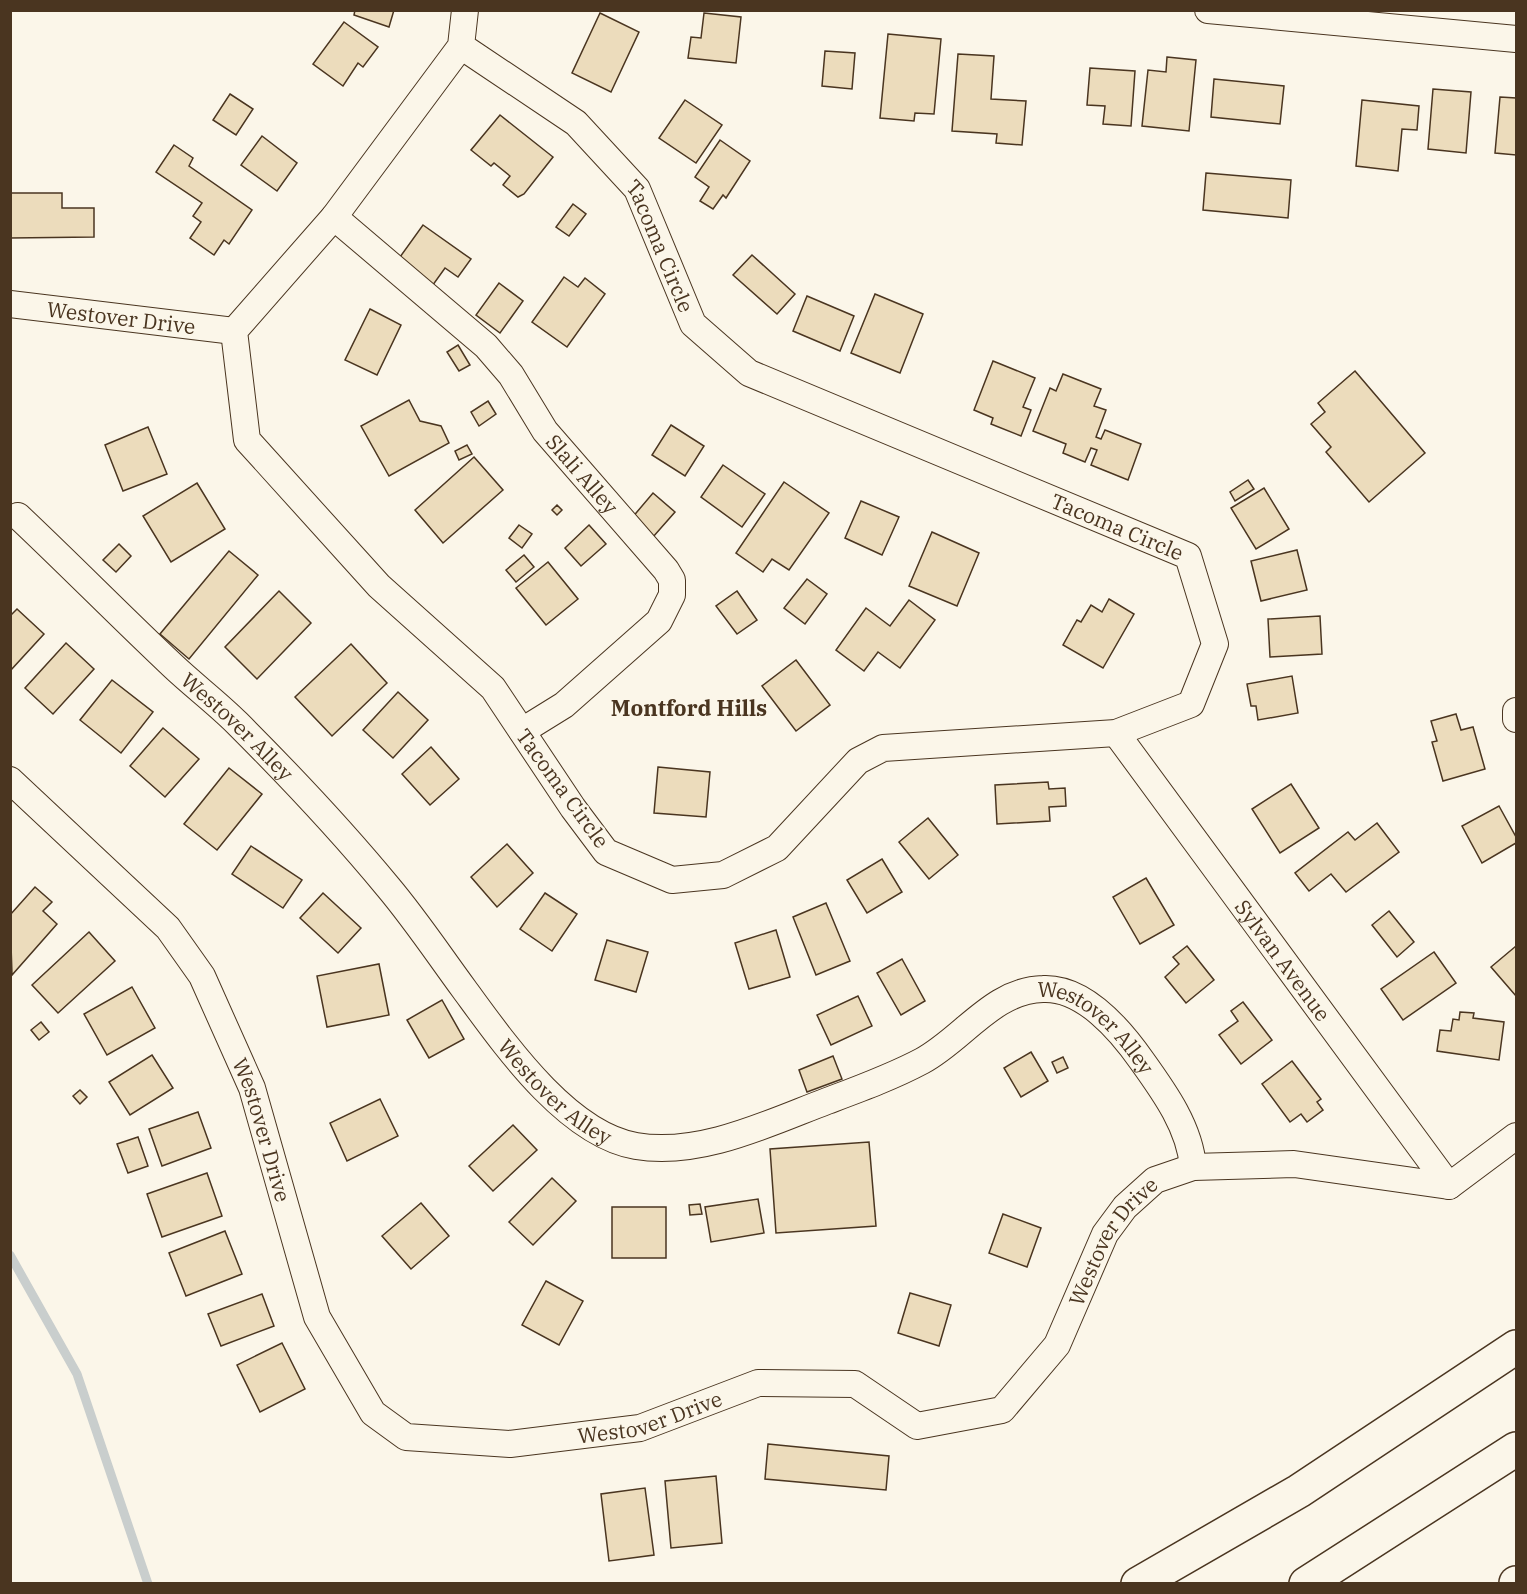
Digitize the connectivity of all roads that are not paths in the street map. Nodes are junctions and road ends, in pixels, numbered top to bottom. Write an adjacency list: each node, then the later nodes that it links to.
1 (465, 10): 4 (street)
2 (1208, 10): 3 (street)
3 (1516, 39)
4 (461, 46): 5 (street); 12 (street, Tacoma Circle)
5 (334, 217): 7 (street); 11 (street, Slali Alley)
6 (10, 304): 7 (street, Westover Drive)
7 (234, 331): 11 (street, Tacoma Circle)
8 (18, 516): 15 (street, Westover Alley)
9 (1516, 711): 10 (street)
10 (1516, 719)
11 (522, 731): 12 (street, Tacoma Circle)
12 (1116, 733): 16 (street, Sylvan Avenue)
13 (10, 780): 15 (street, Westover Drive)
14 (1516, 1136): 16 (street)
15 (1193, 1167): 16 (street, Westover Drive)
16 (1449, 1186)
17 (1516, 1347): 19 (highway)
18 (1516, 1449): 20 (highway)
19 (1137, 1584)
20 (1306, 1584)

